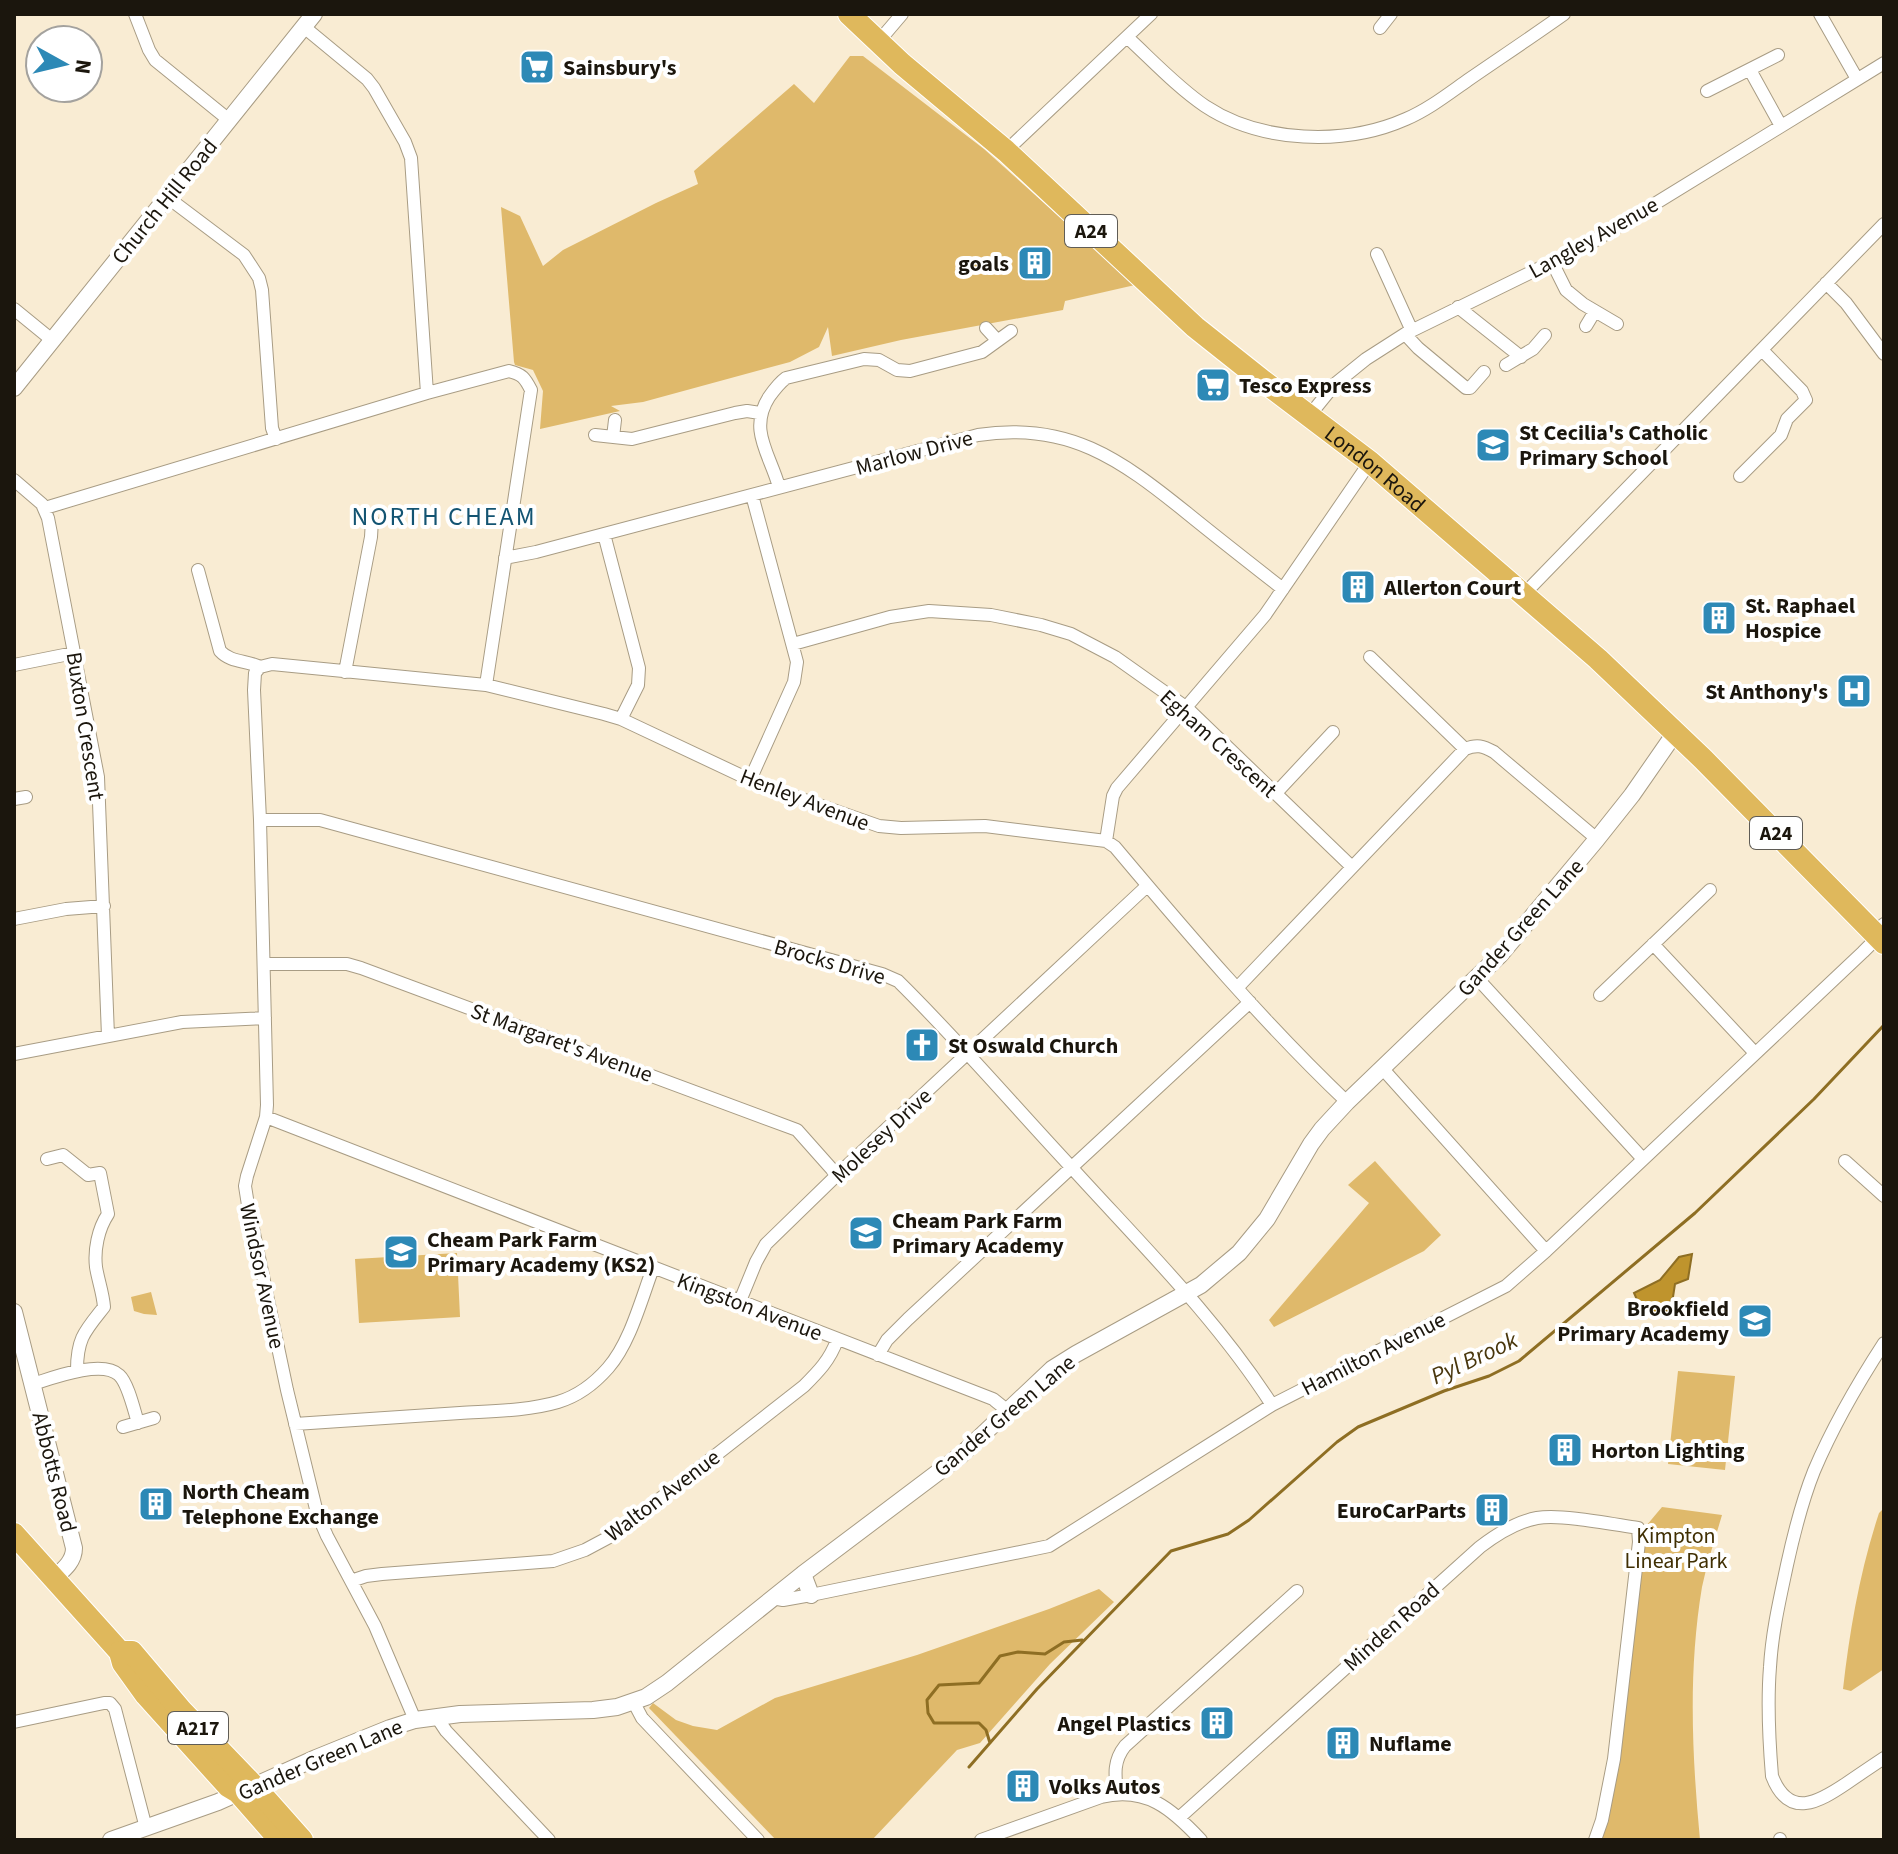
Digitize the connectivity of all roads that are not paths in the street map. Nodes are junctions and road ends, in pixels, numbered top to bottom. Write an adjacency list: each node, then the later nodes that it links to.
1 (135, 14): 17 (street)
2 (849, 14): 11 (highway, London Road / A24)
3 (902, 14): 11 (street)
4 (1151, 14): 10 (street)
5 (1391, 14): 9 (street)
6 (1564, 14): 10 (street)
7 (1820, 14): 15 (street)
8 (309, 21): 17 (street, Church Hill Road); 42 (street)
9 (1380, 28)
10 (1127, 37): 19 (street)
11 (879, 41): 19 (highway, London Road / A24)
12 (1778, 55): 14 (street)
13 (1884, 63): 15 (street, Langley Avenue)
14 (1750, 70): 16 (street); 18 (street)
15 (1857, 79): 18 (street, Langley Avenue)
16 (1707, 91)
17 (229, 120): 20 (street, Church Hill Road)
18 (1781, 126): 23 (street, Langley Avenue)
19 (1006, 151): 44 (highway, London Road / A24)
20 (167, 197): 34 (street, Church Hill Road); 48 (street)
21 (1884, 224): 24 (street)
22 (1377, 254): 32 (street)
23 (1552, 262): 25 (street, Langley Avenue); 27 (street)
24 (1826, 283): 36 (street); 37 (street)
25 (1458, 307): 32 (street, Langley Avenue); 38 (street)
26 (14, 309): 34 (street)
27 (1595, 311): 28 (street); 29 (street)
28 (1617, 324)
29 (1586, 326)
30 (986, 328): 35 (street)
31 (1011, 331): 35 (street)
32 (1408, 332): 40 (street); 44 (street, Langley Avenue)
33 (1545, 335): 38 (street)
34 (52, 340): 41 (street, Church Hill Road)
35 (997, 340): 43 (street)
36 (1762, 350): 50 (street); 60 (street)
37 (1884, 354)
38 (1521, 357): 39 (street)
39 (1506, 365)
40 (1484, 372)
41 (14, 388)
42 (427, 393): 48 (street); 57 (street)
43 (760, 413): 47 (street); 52 (street)
44 (1309, 416): 49 (highway, London Road / A24)
45 (615, 420): 47 (street)
46 (595, 435): 47 (street)
47 (613, 437)
48 (276, 439): 54 (street)
49 (1370, 462): 59 (street); 60 (highway, London Road / A24)
50 (1740, 476)
51 (14, 480): 54 (street)
52 (779, 487): 53 (street, Marlow Drive); 59 (street, Marlow Drive)
53 (752, 495): 56 (street, Marlow Drive); 61 (street)
54 (45, 508): 62 (street, Buxton Crescent)
55 (372, 520): 66 (street)
56 (604, 534): 57 (street, Marlow Drive); 69 (street)
57 (505, 558): 67 (street)
58 (198, 570): 65 (street, Henley Avenue)
59 (1283, 589): 68 (street)
60 (1524, 594): 71 (highway, London Road / A24)
61 (793, 644): 68 (street, Egham Crescent); 73 (street)
62 (74, 653): 64 (street); 81 (street, Buxton Crescent)
63 (1370, 657): 72 (street)
64 (14, 665)
65 (260, 667): 66 (street, Henley Avenue); 75 (street, Windsor Avenue)
66 (345, 672): 67 (street, Henley Avenue)
67 (486, 685): 69 (street, Henley Avenue)
68 (1187, 708): 74 (street, Egham Crescent); 77 (street)
69 (621, 719): 73 (street, Henley Avenue)
70 (1333, 732): 74 (street)
71 (1675, 733): 76 (street, Gander Green Lane); 83 (highway, London Road / A24)
72 (1465, 749): 76 (street); 78 (street)
73 (750, 780): 77 (street, Henley Avenue)
74 (1276, 793): 78 (street, Egham Crescent)
75 (260, 820): 85 (street, Windsor Avenue); 94 (street, Brocks Drive)
76 (1597, 839): 86 (street, Gander Green Lane)
77 (1106, 841): 79 (street)
78 (1352, 867): 87 (street)
79 (1147, 886): 87 (street); 94 (street, Molesey Drive)
80 (1710, 890): 84 (street)
81 (104, 906): 82 (street); 91 (street, Buxton Crescent)
82 (14, 919)
83 (1881, 934): 92 (street, Hamilton Avenue)
84 (1653, 944): 88 (street); 92 (street)
85 (264, 964): 90 (street, Windsor Avenue); 102 (street, St Margaret's Avenue)
86 (1477, 978): 95 (street, Gander Green Lane); 99 (street)
87 (1237, 988): 89 (street)
88 (1600, 995)
89 (1250, 1002): 96 (street); 101 (street)
90 (265, 1018): 91 (street); 97 (street, Windsor Avenue)
91 (108, 1036): 93 (street)
92 (1755, 1053): 99 (street, Hamilton Avenue)
93 (14, 1054)
94 (968, 1054): 101 (street, Brocks Drive); 102 (street, Molesey Drive)
95 (1382, 1068): 96 (street, Gander Green Lane); 104 (street)
96 (1347, 1102): 106 (street, Gander Green Lane)
97 (266, 1117): 105 (street, Kingston Avenue); 118 (street, Windsor Avenue)
98 (47, 1159): 112 (street)
99 (1643, 1159): 104 (street, Hamilton Avenue)
100 (1845, 1161): 103 (street)
101 (1071, 1168): 106 (street, Brocks Drive); 111 (street)
102 (837, 1175): 107 (street, Molesey Drive)
103 (1884, 1196)
104 (1546, 1251): 114 (street, Hamilton Avenue)
105 (653, 1268): 107 (street, Kingston Avenue); 118 (street)
106 (1186, 1293): 114 (street, Brocks Drive); 115 (street, Gander Green Lane)
107 (740, 1301): 109 (street, Kingston Avenue)
108 (14, 1312): 113 (street, Abbotts Road)
109 (837, 1340): 111 (street, Kingston Avenue); 123 (street, Walton Avenue)
110 (1884, 1343): 131 (street)
111 (878, 1355): 115 (street, Kingston Avenue)
112 (77, 1370): 113 (street); 117 (street)
113 (33, 1384): 122 (street, Abbotts Road)
114 (1272, 1405): 125 (street, Hamilton Avenue)
115 (1008, 1411): 121 (street, Gander Green Lane)
116 (154, 1418): 117 (street)
117 (138, 1423): 119 (street)
118 (295, 1424): 123 (street, Windsor Avenue)
119 (123, 1427)
120 (14, 1534): 122 (highway, A217)
121 (803, 1574): 125 (street); 126 (street, Gander Green Lane)
122 (53, 1579): 132 (highway, A217)
123 (351, 1581): 129 (street, Windsor Avenue)
124 (1297, 1591): 133 (street)
125 (811, 1595): 126 (street, Hamilton Avenue)
126 (772, 1598): 127 (street, Gander Green Lane)
127 (633, 1701): 128 (street, Gander Green Lane); 140 (street)
128 (439, 1716): 129 (street, Gander Green Lane); 139 (street)
129 (415, 1720): 132 (street, Gander Green Lane)
130 (14, 1722): 135 (street)
131 (1884, 1758)
132 (246, 1789): 135 (street, Gander Green Lane); 137 (highway, A217); 138 (highway, A217)
133 (1117, 1793): 134 (street); 141 (street)
134 (1180, 1817): 142 (street); 143 (street, Minden Road)
135 (146, 1828): 136 (street, Gander Green Lane)
136 (111, 1840)
137 (280, 1840)
138 (302, 1840)
139 (549, 1840)
140 (758, 1840)
141 (981, 1840)
142 (1201, 1840)
143 (1595, 1840)

